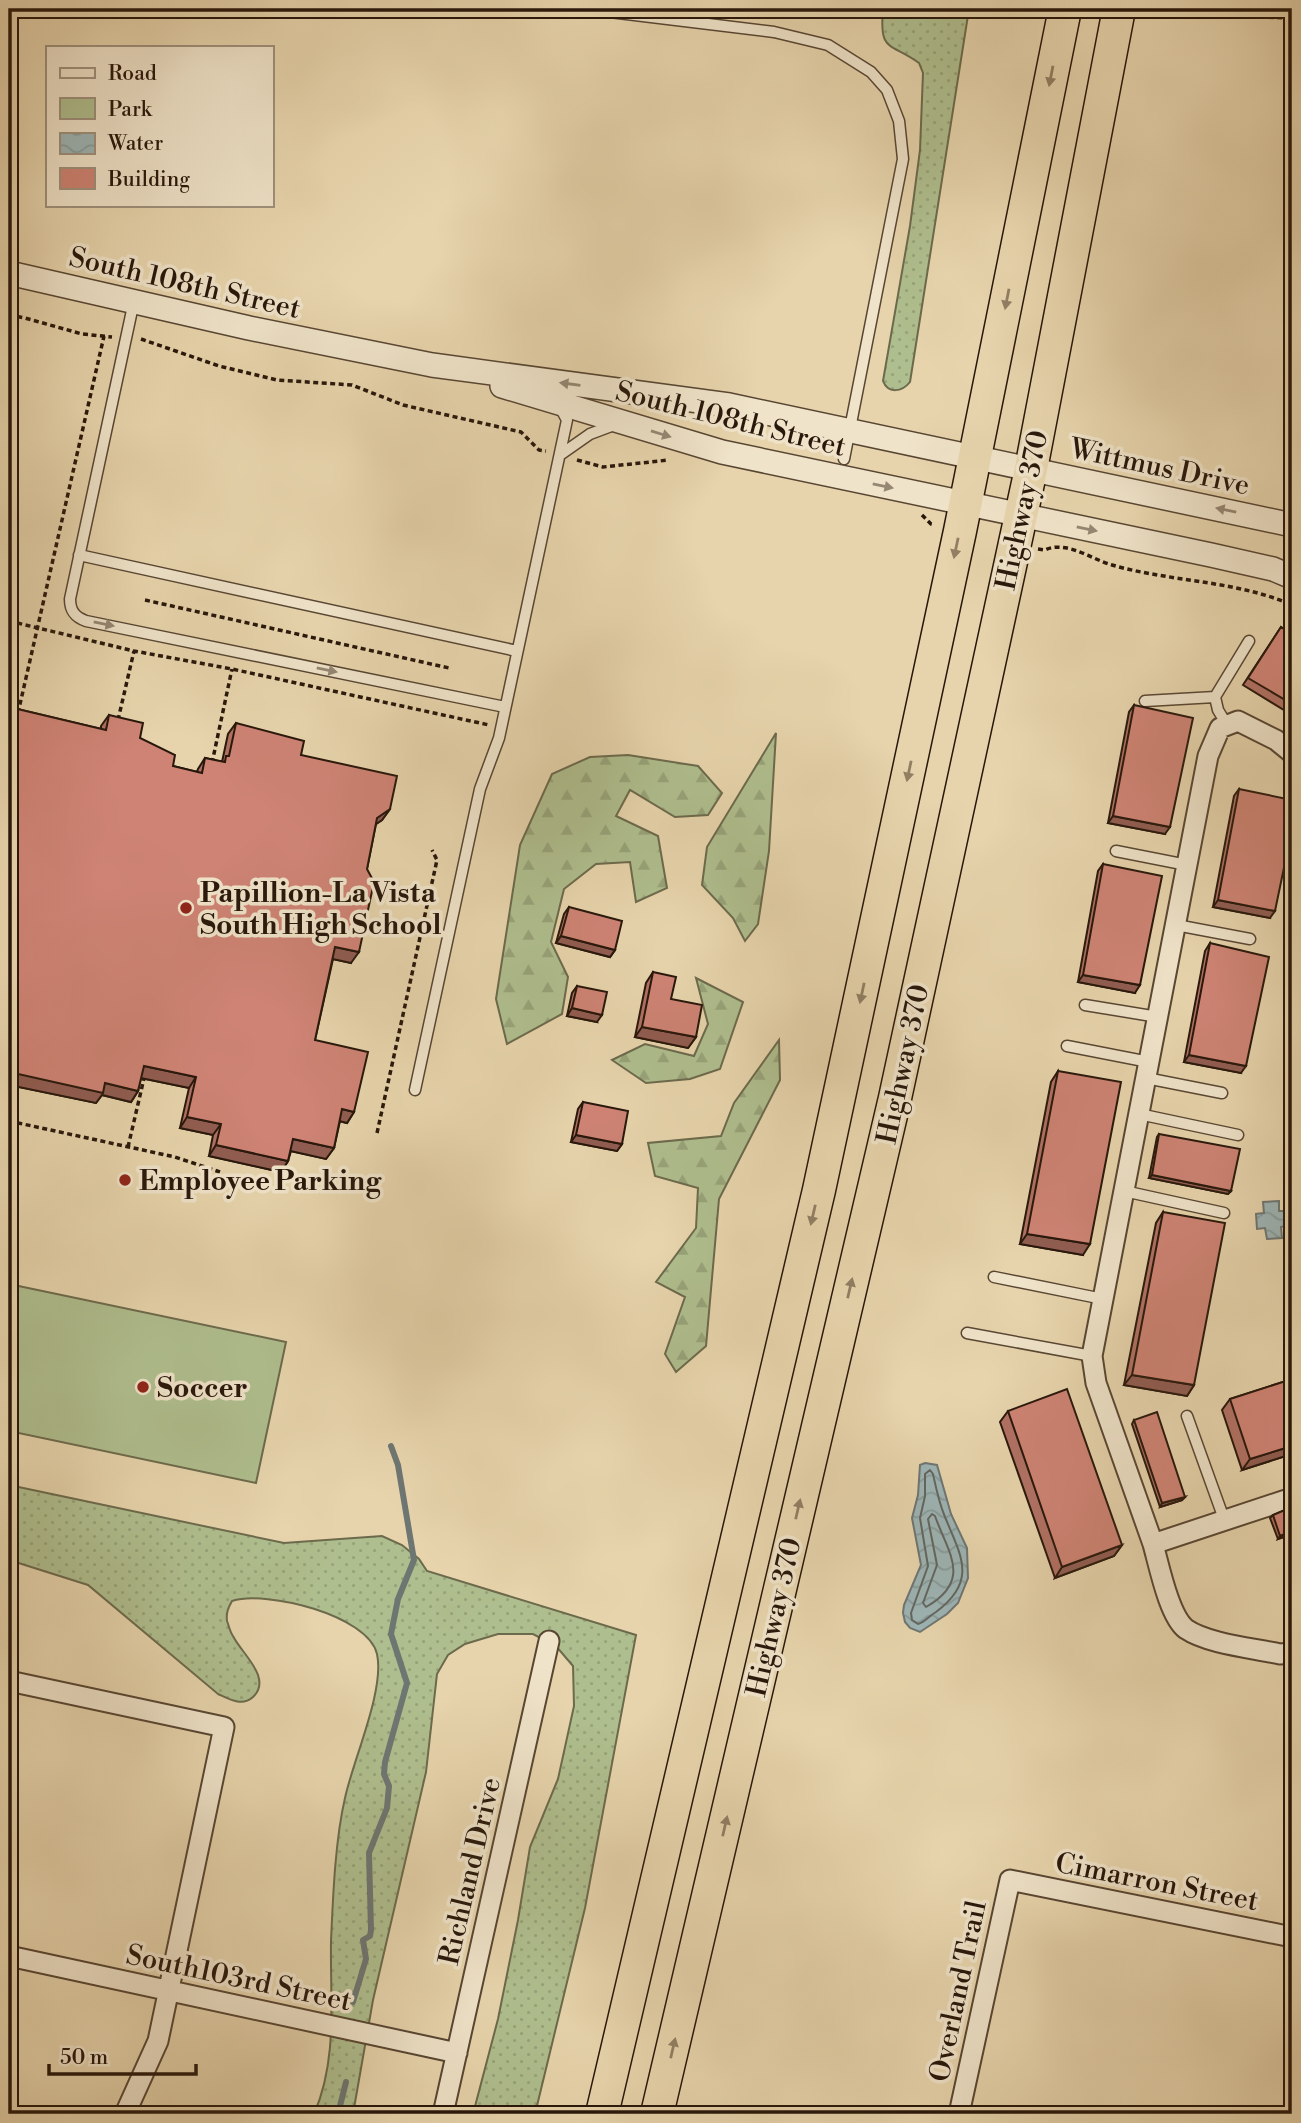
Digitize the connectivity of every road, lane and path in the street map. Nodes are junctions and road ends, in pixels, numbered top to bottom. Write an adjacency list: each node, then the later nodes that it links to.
1 (585, 9): 14 (lane)
2 (1065, 9): 16 (highway, Highway 370, one-way to 16)
3 (1119, 9): 19 (highway, Highway 370)
4 (1260, 17): 5 (path)
5 (1292, 18)
6 (9, 273): 7 (street, South 108th Street)
7 (134, 301): 10 (lane); 11 (street, South 108th Street)
8 (9, 315): 9 (path)
9 (104, 336): 10 (path); 29 (path)
10 (126, 338): 15 (path); 24 (lane)
11 (432, 365): 12 (street, South 108th Street); 14 (street, South 108th Street, one-way to 11)
12 (553, 401): 13 (street, South 108th Street); 15 (lane)
13 (624, 423): 15 (lane); 21 (street, South 108th Street, one-way to 21)
14 (850, 431): 16 (street, South 108th Street); 17 (lane)
15 (560, 455): 18 (path); 32 (lane)
16 (975, 457): 19 (street, Wittmus Drive); 21 (highway, Highway 370)
17 (844, 459)
18 (679, 462)
19 (1031, 469): 22 (street, Wittmus Drive, one-way to 19); 23 (highway, Highway 370)
20 (921, 514): 21 (path)
21 (963, 517): 23 (street, South 108th Street); 82 (highway, Highway 370, one-way to 82)
22 (1292, 525)
23 (1017, 529): 25 (street, one-way to 25); 27 (path); 83 (highway, Highway 370, one-way to 23)
24 (79, 555): 32 (lane); 37 (lane, one-way to 37)
25 (1292, 577)
26 (145, 600): 33 (path)
27 (1292, 605)
28 (9, 621): 29 (path)
29 (37, 627): 31 (path); 38 (path)
30 (1249, 641): 35 (lane)
31 (134, 651): 34 (path); 41 (path)
32 (517, 651): 37 (lane)
33 (449, 668)
34 (232, 669): 40 (path); 43 (path)
35 (1215, 697): 36 (lane); 39 (lane)
36 (1144, 701)
37 (505, 707): 40 (lane)
38 (16, 721)
39 (1227, 725): 42 (street); 46 (street)
40 (501, 728): 54 (lane)
41 (116, 729)
42 (1292, 753)
43 (210, 772)
44 (432, 850): 58 (path)
45 (1116, 851): 46 (lane)
46 (1187, 865): 47 (street)
47 (1176, 925): 48 (lane); 50 (street)
48 (1250, 939)
49 (1085, 1005): 50 (lane)
50 (1158, 1017): 53 (street)
51 (1067, 1046): 53 (lane)
52 (147, 1063): 60 (path)
53 (1147, 1070): 55 (lane); 56 (street)
54 (415, 1090)
55 (1222, 1093)
56 (1139, 1114): 59 (lane); 62 (street)
57 (9, 1121): 60 (path)
58 (377, 1133)
59 (1238, 1135)
60 (128, 1147): 61 (path)
61 (219, 1172)
62 (1124, 1191): 63 (lane); 65 (street)
63 (1224, 1213)
64 (994, 1277): 65 (lane)
65 (1103, 1299): 67 (street)
66 (967, 1334): 67 (lane)
67 (1091, 1356): 71 (street)
68 (1187, 1416): 70 (lane)
69 (1292, 1498): 70 (street)
70 (1224, 1519): 71 (street)
71 (1153, 1544): 73 (street)
72 (549, 1641): 79 (street, Richland Drive)
73 (1292, 1653)
74 (9, 1681): 78 (street)
75 (1010, 1880): 76 (street, Cimarron Street); 84 (street, Overland Trail)
76 (1292, 1937)
77 (9, 1956): 78 (street, South103rd Street)
78 (168, 1991): 79 (street, South103rd Street); 80 (street)
79 (457, 2053): 81 (street, Richland Drive)
80 (125, 2114)
81 (443, 2114)
82 (602, 2114)
83 (657, 2114)
84 (959, 2114)

